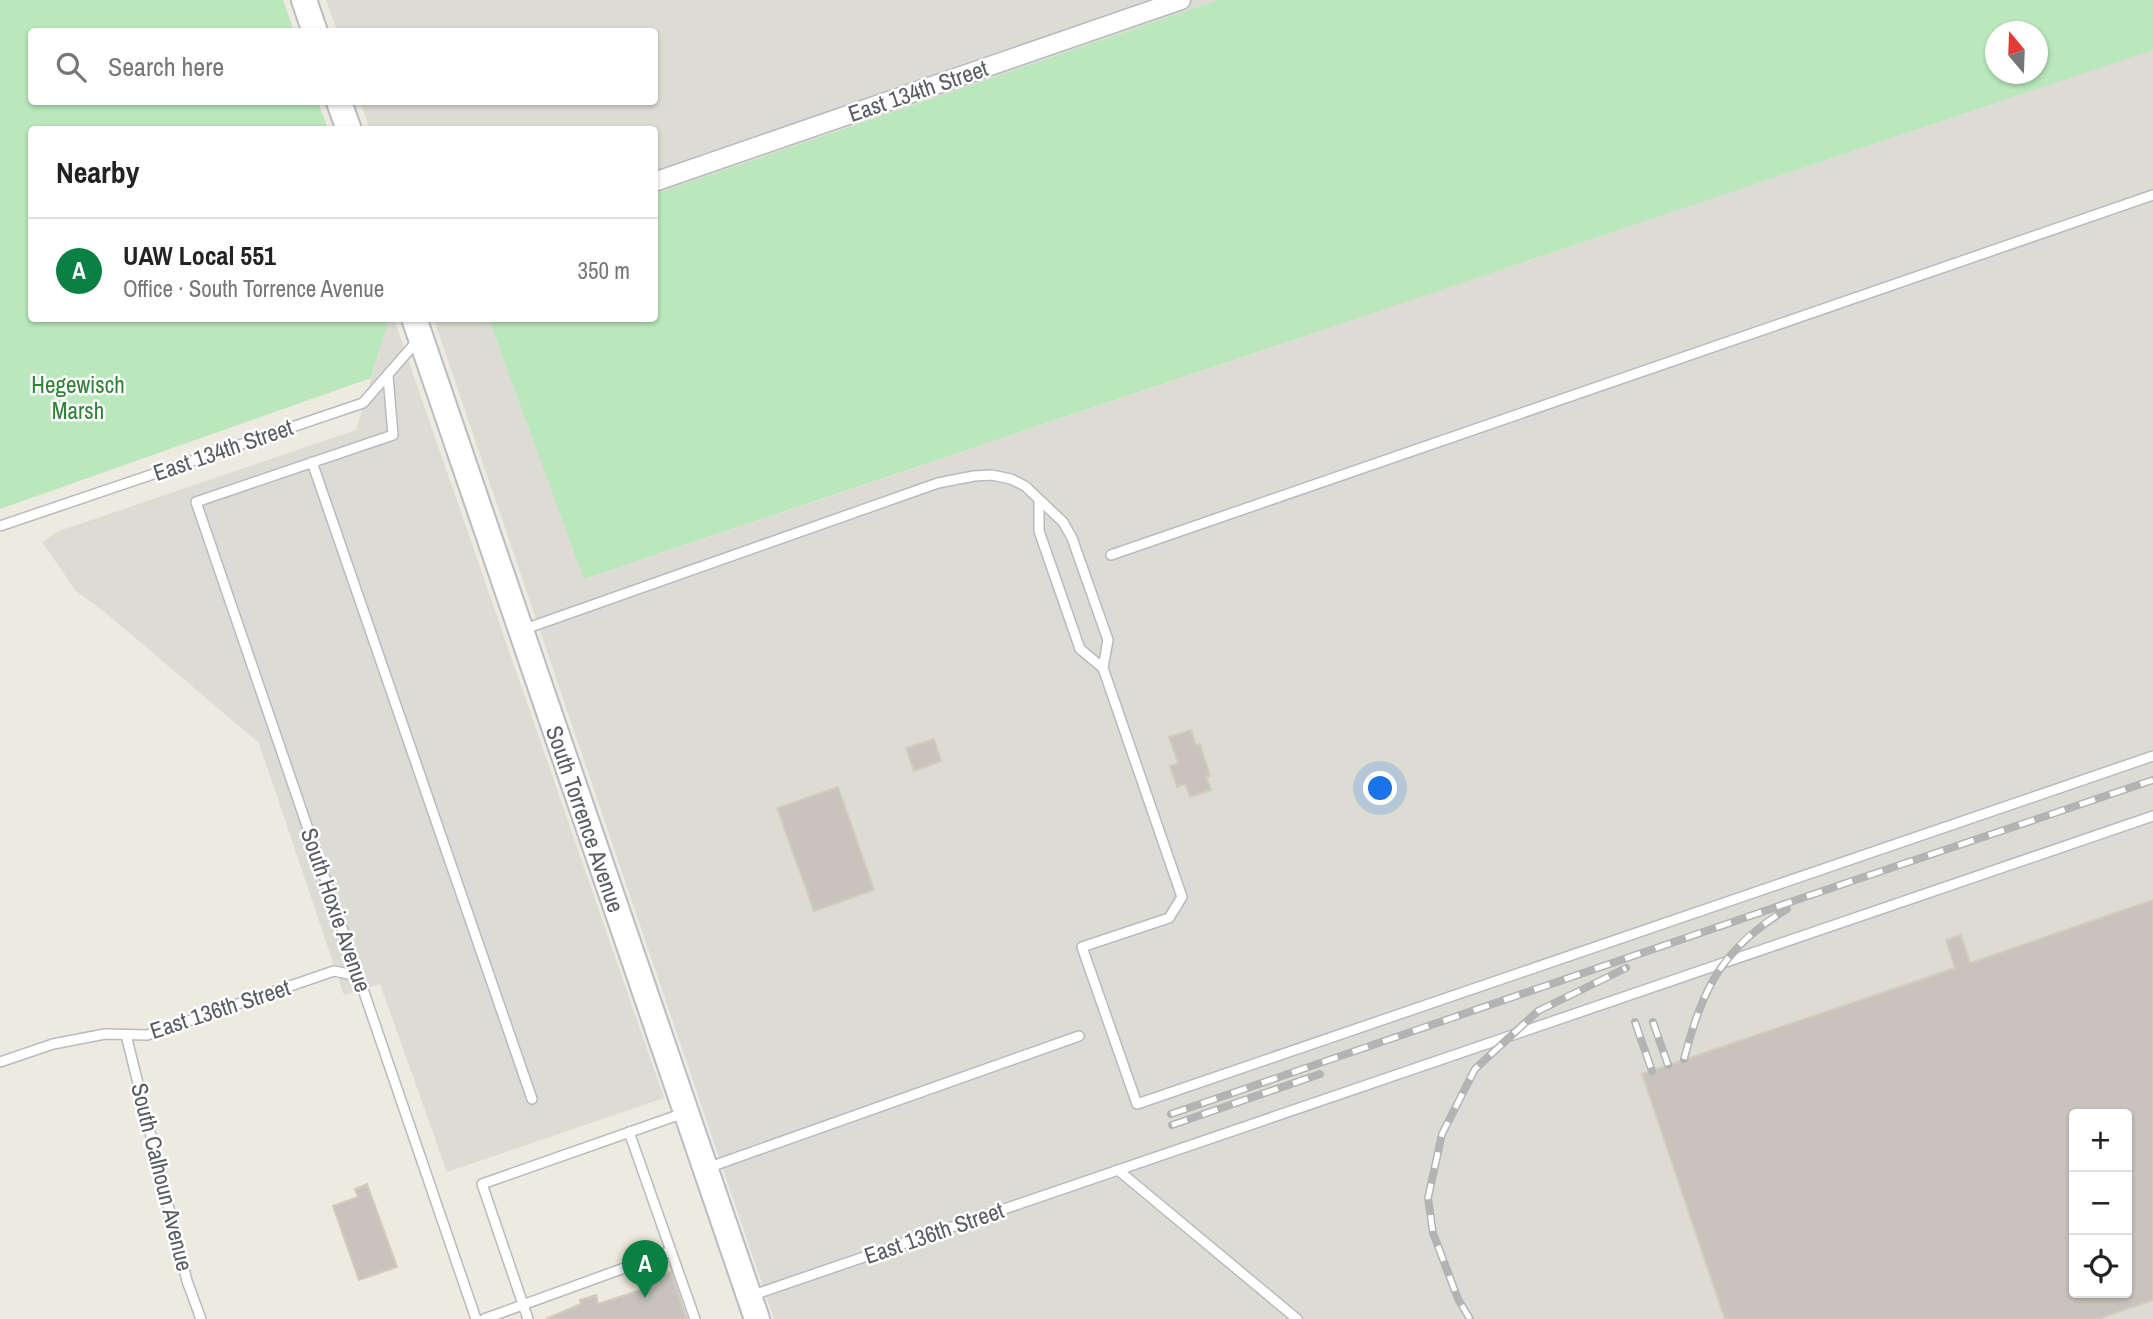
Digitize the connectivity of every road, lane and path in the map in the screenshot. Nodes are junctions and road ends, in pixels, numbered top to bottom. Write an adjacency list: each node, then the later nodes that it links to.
1 (304, 0): 3 (main road)
2 (1181, 0): 6 (street, East 134th Street)
3 (314, 28)
4 (340, 105): 5 (main road)
5 (348, 126)
6 (658, 181)
7 (2153, 195): 13 (lane)
8 (417, 328): 9 (lane, East 134th Street); 14 (main road, South Torrence Avenue)
9 (388, 376): 10 (lane); 12 (lane, East 134th Street)
10 (312, 462): 18 (lane, South Hoxie Avenue); 22 (lane)
11 (1039, 501): 14 (lane); 15 (lane); 15 (lane)
12 (0, 526)
13 (1111, 555)
14 (520, 630): 23 (main road, South Torrence Avenue)
15 (1103, 668): 16 (lane)
16 (2153, 756)
17 (2153, 816): 26 (lane, East 136th Street)
18 (358, 976): 19 (lane, East 136th Street); 31 (lane, South Hoxie Avenue)
19 (126, 1035): 21 (lane, East 136th Street); 30 (lane, South Calhoun Avenue)
20 (1079, 1036): 25 (lane)
21 (0, 1062)
22 (532, 1100)
23 (686, 1112): 24 (lane); 25 (main road, South Torrence Avenue)
24 (629, 1132): 27 (lane); 28 (lane)
25 (705, 1168): 29 (main road, South Torrence Avenue)
26 (1118, 1170): 29 (lane, East 136th Street); 35 (lane)
27 (671, 1251): 28 (lane); 34 (lane)
28 (523, 1303): 32 (lane); 33 (lane)
29 (753, 1308)
30 (201, 1319)
31 (476, 1319)
32 (484, 1319)
33 (528, 1319)
34 (695, 1319)
35 (1297, 1319)

